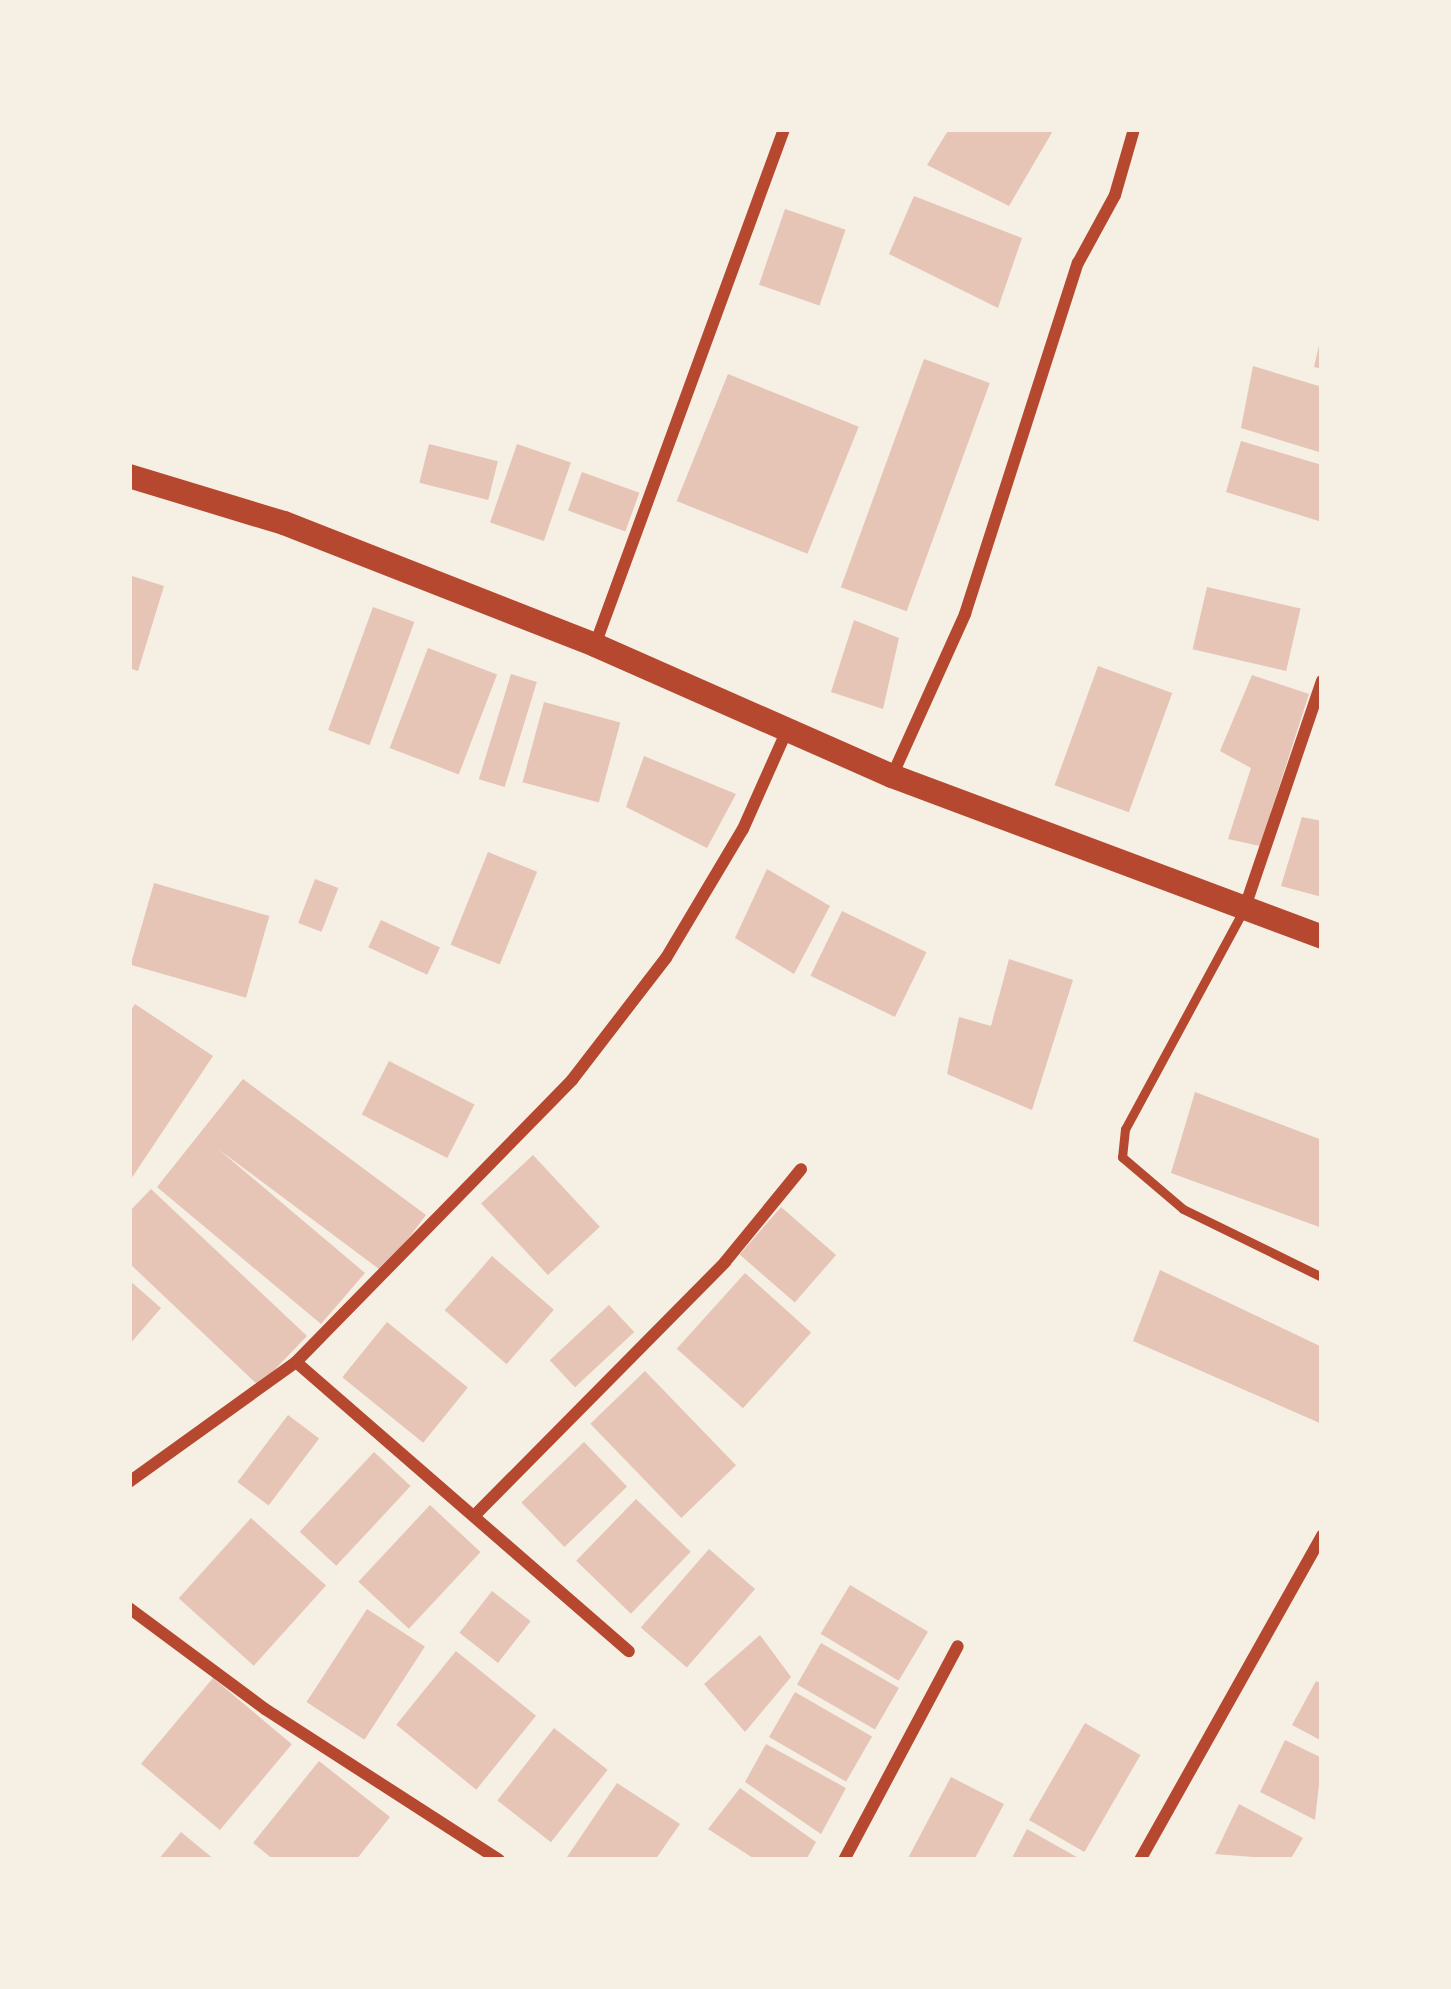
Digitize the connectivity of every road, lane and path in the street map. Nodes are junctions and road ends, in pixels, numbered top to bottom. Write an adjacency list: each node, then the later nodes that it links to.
1 (784, 129): 4 (street)
2 (1134, 129): 7 (street)
3 (129, 476): 4 (main road)
4 (595, 645): 6 (main road)
5 (1322, 681): 8 (street)
6 (789, 727): 7 (main road); 12 (street)
7 (892, 776): 8 (main road)
8 (1245, 907): 9 (main road); 11 (lane)
9 (1322, 937)
10 (801, 1169): 14 (street)
11 (1322, 1277)
12 (296, 1362): 13 (street); 14 (street)
13 (129, 1482)
14 (476, 1514): 18 (street)
15 (1322, 1536): 21 (street)
16 (129, 1608): 19 (street)
17 (958, 1646): 20 (street)
18 (628, 1651)
19 (499, 1860)
20 (844, 1860)
21 (1140, 1860)

